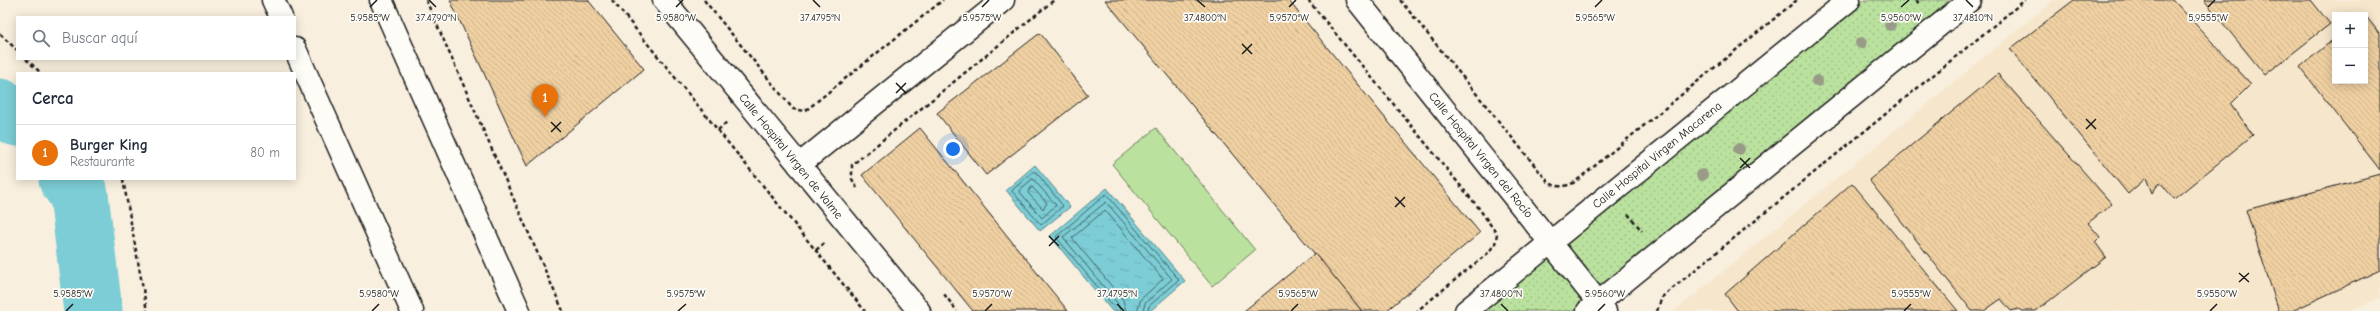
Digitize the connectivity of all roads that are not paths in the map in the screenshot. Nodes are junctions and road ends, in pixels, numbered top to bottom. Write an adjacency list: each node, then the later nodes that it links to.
1 (273, 0): 8 (street)
2 (381, 0): 14 (street)
3 (664, 0): 10 (street, Calle Hospital Virgen de Valme)
4 (1003, 0): 10 (street)
5 (1357, 0): 11 (street, Calle Hospital Virgen del Rocío)
6 (1849, 0): 11 (street, Calle Hospital Virgen Macarena)
7 (1970, 0): 12 (street)
8 (281, 16)
9 (296, 51): 13 (street)
10 (798, 165): 15 (street, Calle Hospital Virgen de Valme)
11 (1551, 242): 12 (street, Calle Hospital Virgen del Rocío); 16 (street, Calle Hospital Virgen Macarena)
12 (1597, 308)
13 (412, 311)
14 (519, 311)
15 (919, 311)
16 (1466, 311)

